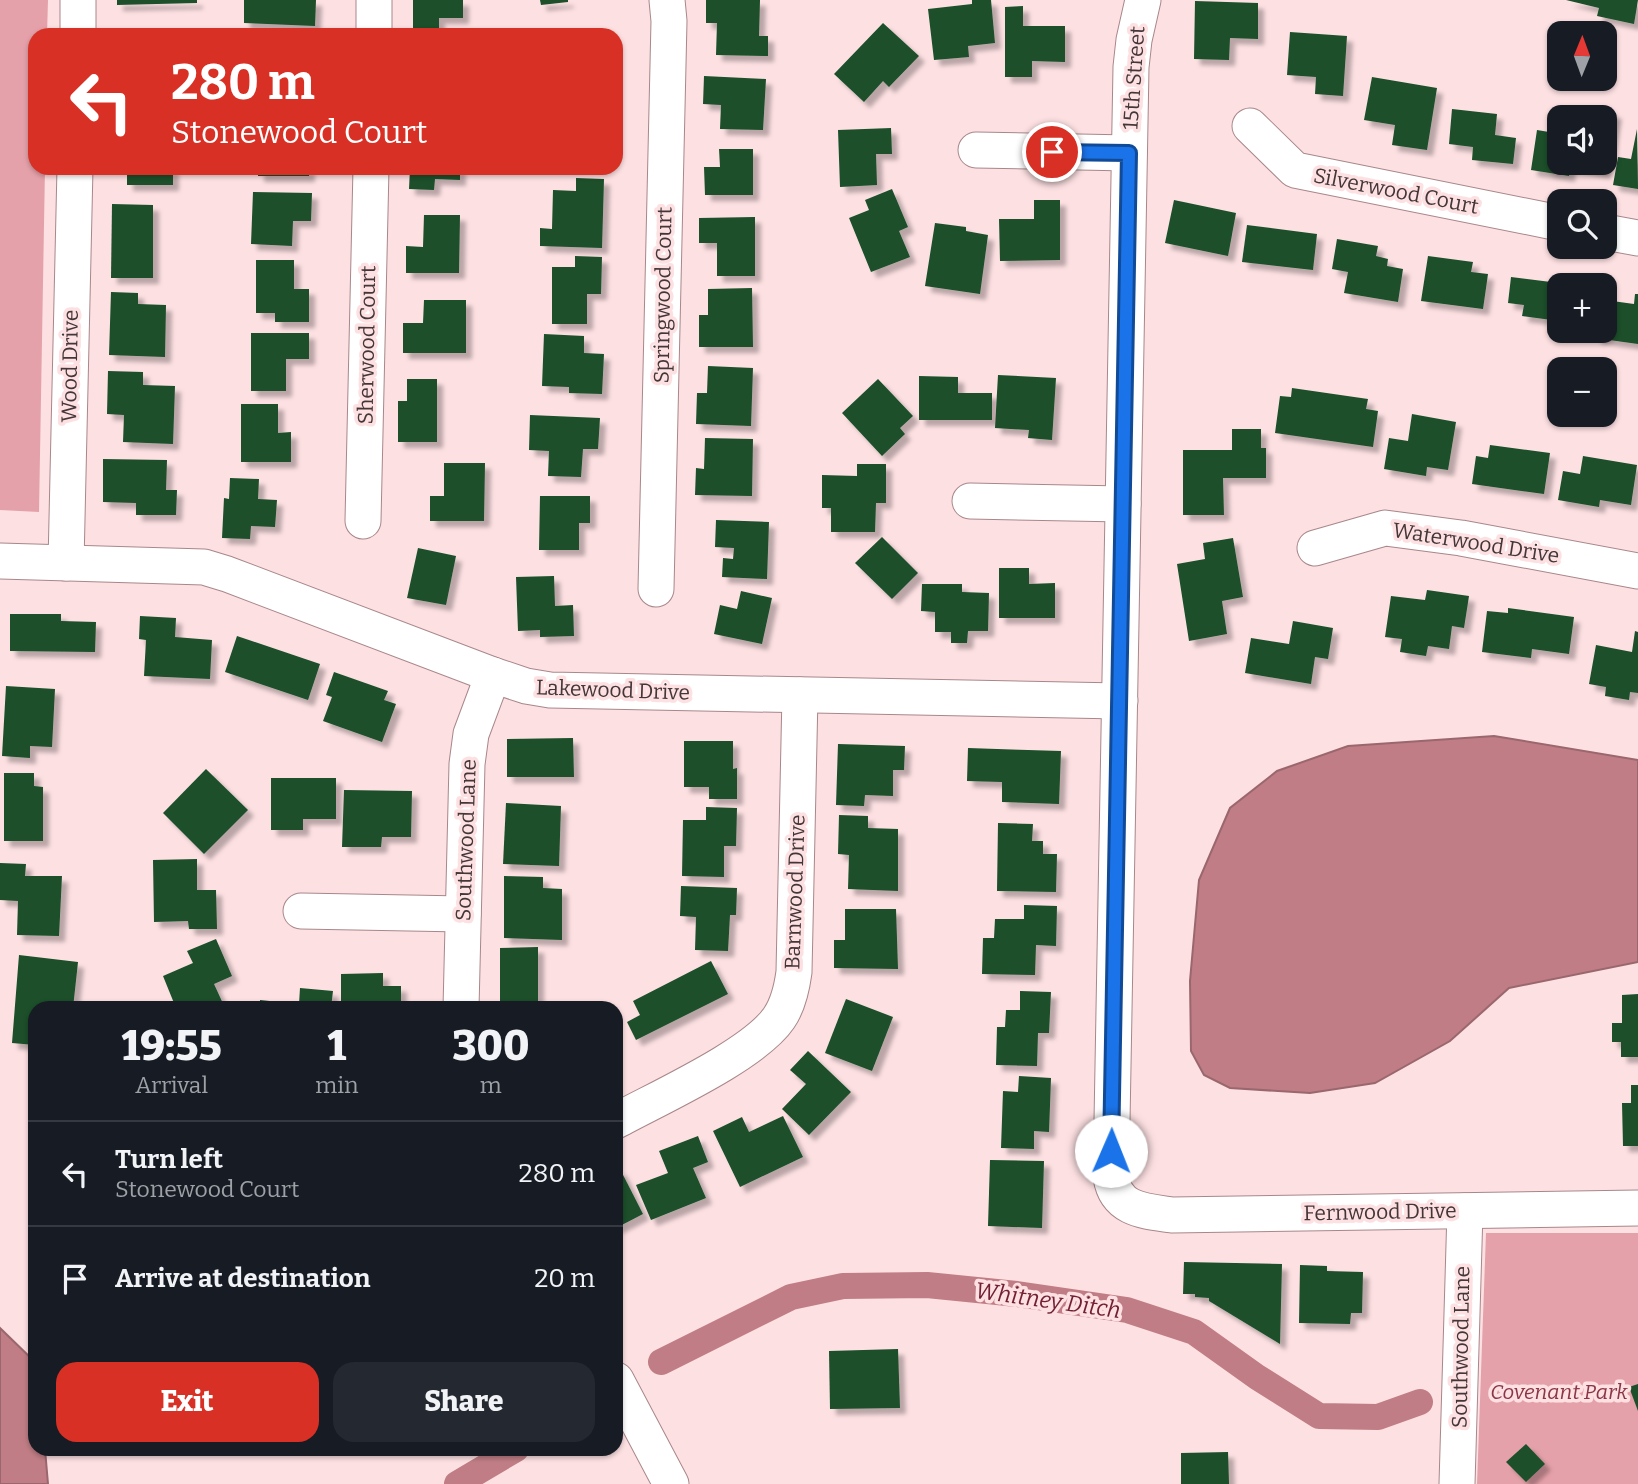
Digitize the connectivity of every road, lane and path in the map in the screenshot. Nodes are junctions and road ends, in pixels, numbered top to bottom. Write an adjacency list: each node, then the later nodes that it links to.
1 (78, 0): 5 (street)
2 (374, 0): 6 (street)
3 (667, 0): 22 (street, Springwood Court)
4 (1143, 0): 9 (street, 15th Street)
5 (78, 28)
6 (374, 28)
7 (1251, 126): 12 (street, Silverwood Court)
8 (976, 150): 9 (street)
9 (1129, 153): 16 (street, 15th Street)
10 (75, 175): 20 (street, Wood Drive)
11 (371, 175): 17 (street, Sherwood Court)
12 (1547, 221)
13 (1617, 234): 14 (street)
14 (1638, 238)
15 (970, 501): 16 (street)
16 (1123, 504): 25 (street, 15th Street)
17 (363, 521)
18 (1315, 548): 21 (street, Waterwood Drive)
19 (0, 561): 20 (street, Lakewood Drive)
20 (66, 563): 23 (street, Lakewood Drive)
21 (1638, 571)
22 (656, 589)
23 (493, 675): 24 (street, Lakewood Drive); 27 (street, Southwood Lane)
24 (800, 695): 25 (street, Lakewood Drive); 29 (street, Barnwood Drive)
25 (1121, 701): 30 (street, 15th Street)
26 (301, 911): 27 (street)
27 (463, 914): 28 (street, Southwood Lane)
28 (461, 1001)
29 (623, 1117)
30 (1123, 1203): 32 (street, Fernwood Drive)
31 (1638, 1208): 32 (street, Fernwood Drive)
32 (1465, 1211): 35 (street, Southwood Lane)
33 (623, 1393): 34 (street)
34 (671, 1484)
35 (1457, 1484)

